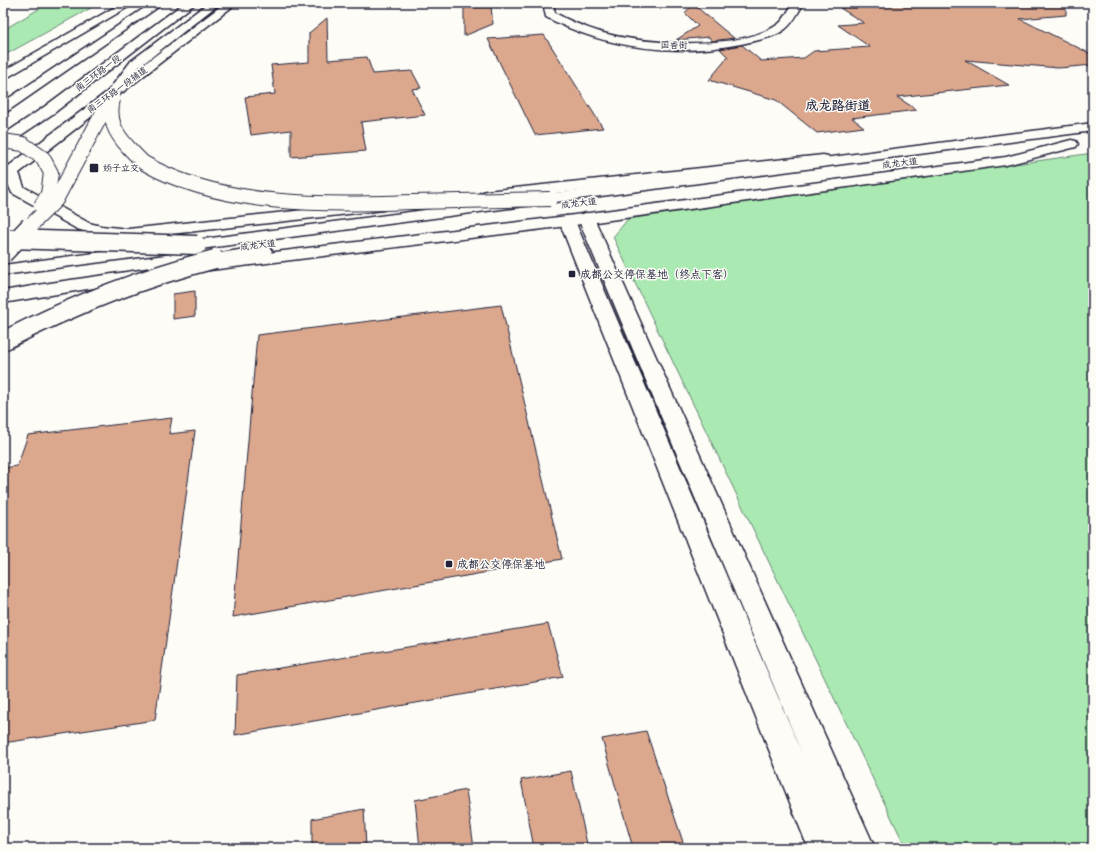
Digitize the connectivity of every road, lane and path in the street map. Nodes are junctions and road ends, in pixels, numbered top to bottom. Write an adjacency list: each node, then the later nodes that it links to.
1 (130, 3): 9 (main road)
2 (141, 3): 10 (main road)
3 (159, 3): 12 (main road)
4 (191, 3): 13 (main road, 南三环路一段)
5 (215, 3): 11 (main road)
6 (232, 3): 20 (main road, 南三环路一段辅道)
7 (548, 3): 8 (main road, 国香街)
8 (799, 3)
9 (3, 76)
10 (15, 86)
11 (115, 90): 22 (main road, bridge); 23 (main road, bridge)
12 (6, 107)
13 (23, 127): 15 (main road, 南三环路一段); 18 (main road)
14 (1093, 127): 19 (main road, 成龙大道)
15 (3, 141): 23 (main road, bridge)
16 (1093, 141): 17 (main road, 成龙大道)
17 (1071, 144): 21 (main road, 成龙大道); 22 (main road)
18 (3, 147)
19 (896, 153): 21 (main road, 成龙大道); 24 (main road)
20 (7, 175): 24 (main road)
21 (736, 178): 22 (main road, 成龙大道)
22 (565, 211): 27 (main road, 成龙大道, bridge); 29 (main road, 成龙大道); 32 (main road); 35 (main road, bridge); 36 (main road); 37 (main road)
23 (27, 231): 28 (main road, bridge)
24 (133, 234): 26 (main road)
25 (3, 238): 27 (main road, bridge)
26 (3, 245)
27 (197, 245): 29 (main road, 成龙大道, bridge)
28 (3, 254)
29 (68, 266): 30 (main road); 31 (main road)
30 (3, 270)
31 (3, 279)
32 (50, 288): 33 (main road); 34 (main road)
33 (3, 297)
34 (3, 302)
35 (3, 341)
36 (825, 848)
37 (858, 848)

